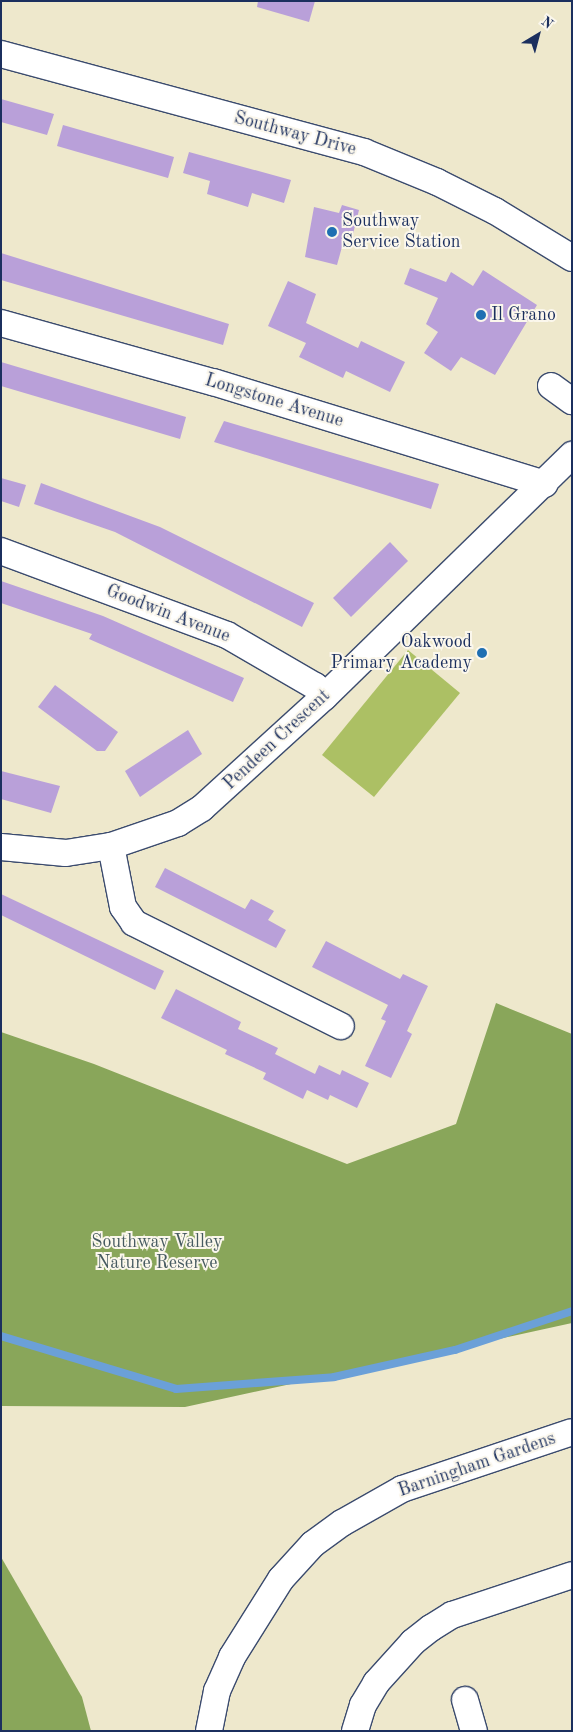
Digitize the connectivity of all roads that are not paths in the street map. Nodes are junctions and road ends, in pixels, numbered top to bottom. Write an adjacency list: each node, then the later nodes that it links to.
1 (1, 54): 2 (street, Southway Drive)
2 (572, 258)
3 (1, 323): 7 (street, Longstone Avenue)
4 (551, 386): 5 (street)
5 (572, 401)
6 (572, 456): 7 (street, Pendeen Crescent)
7 (545, 484): 9 (street, Pendeen Crescent)
8 (1, 551): 9 (street, Goodwin Avenue)
9 (324, 697): 10 (street, Pendeen Crescent)
10 (110, 846): 11 (street, Pendeen Crescent); 12 (street)
11 (1, 847)
12 (342, 1026)
13 (572, 1432): 16 (street, Barningham Gardens)
14 (572, 1575): 17 (street)
15 (465, 1700): 18 (street)
16 (209, 1731)
17 (355, 1731)
18 (474, 1731)

